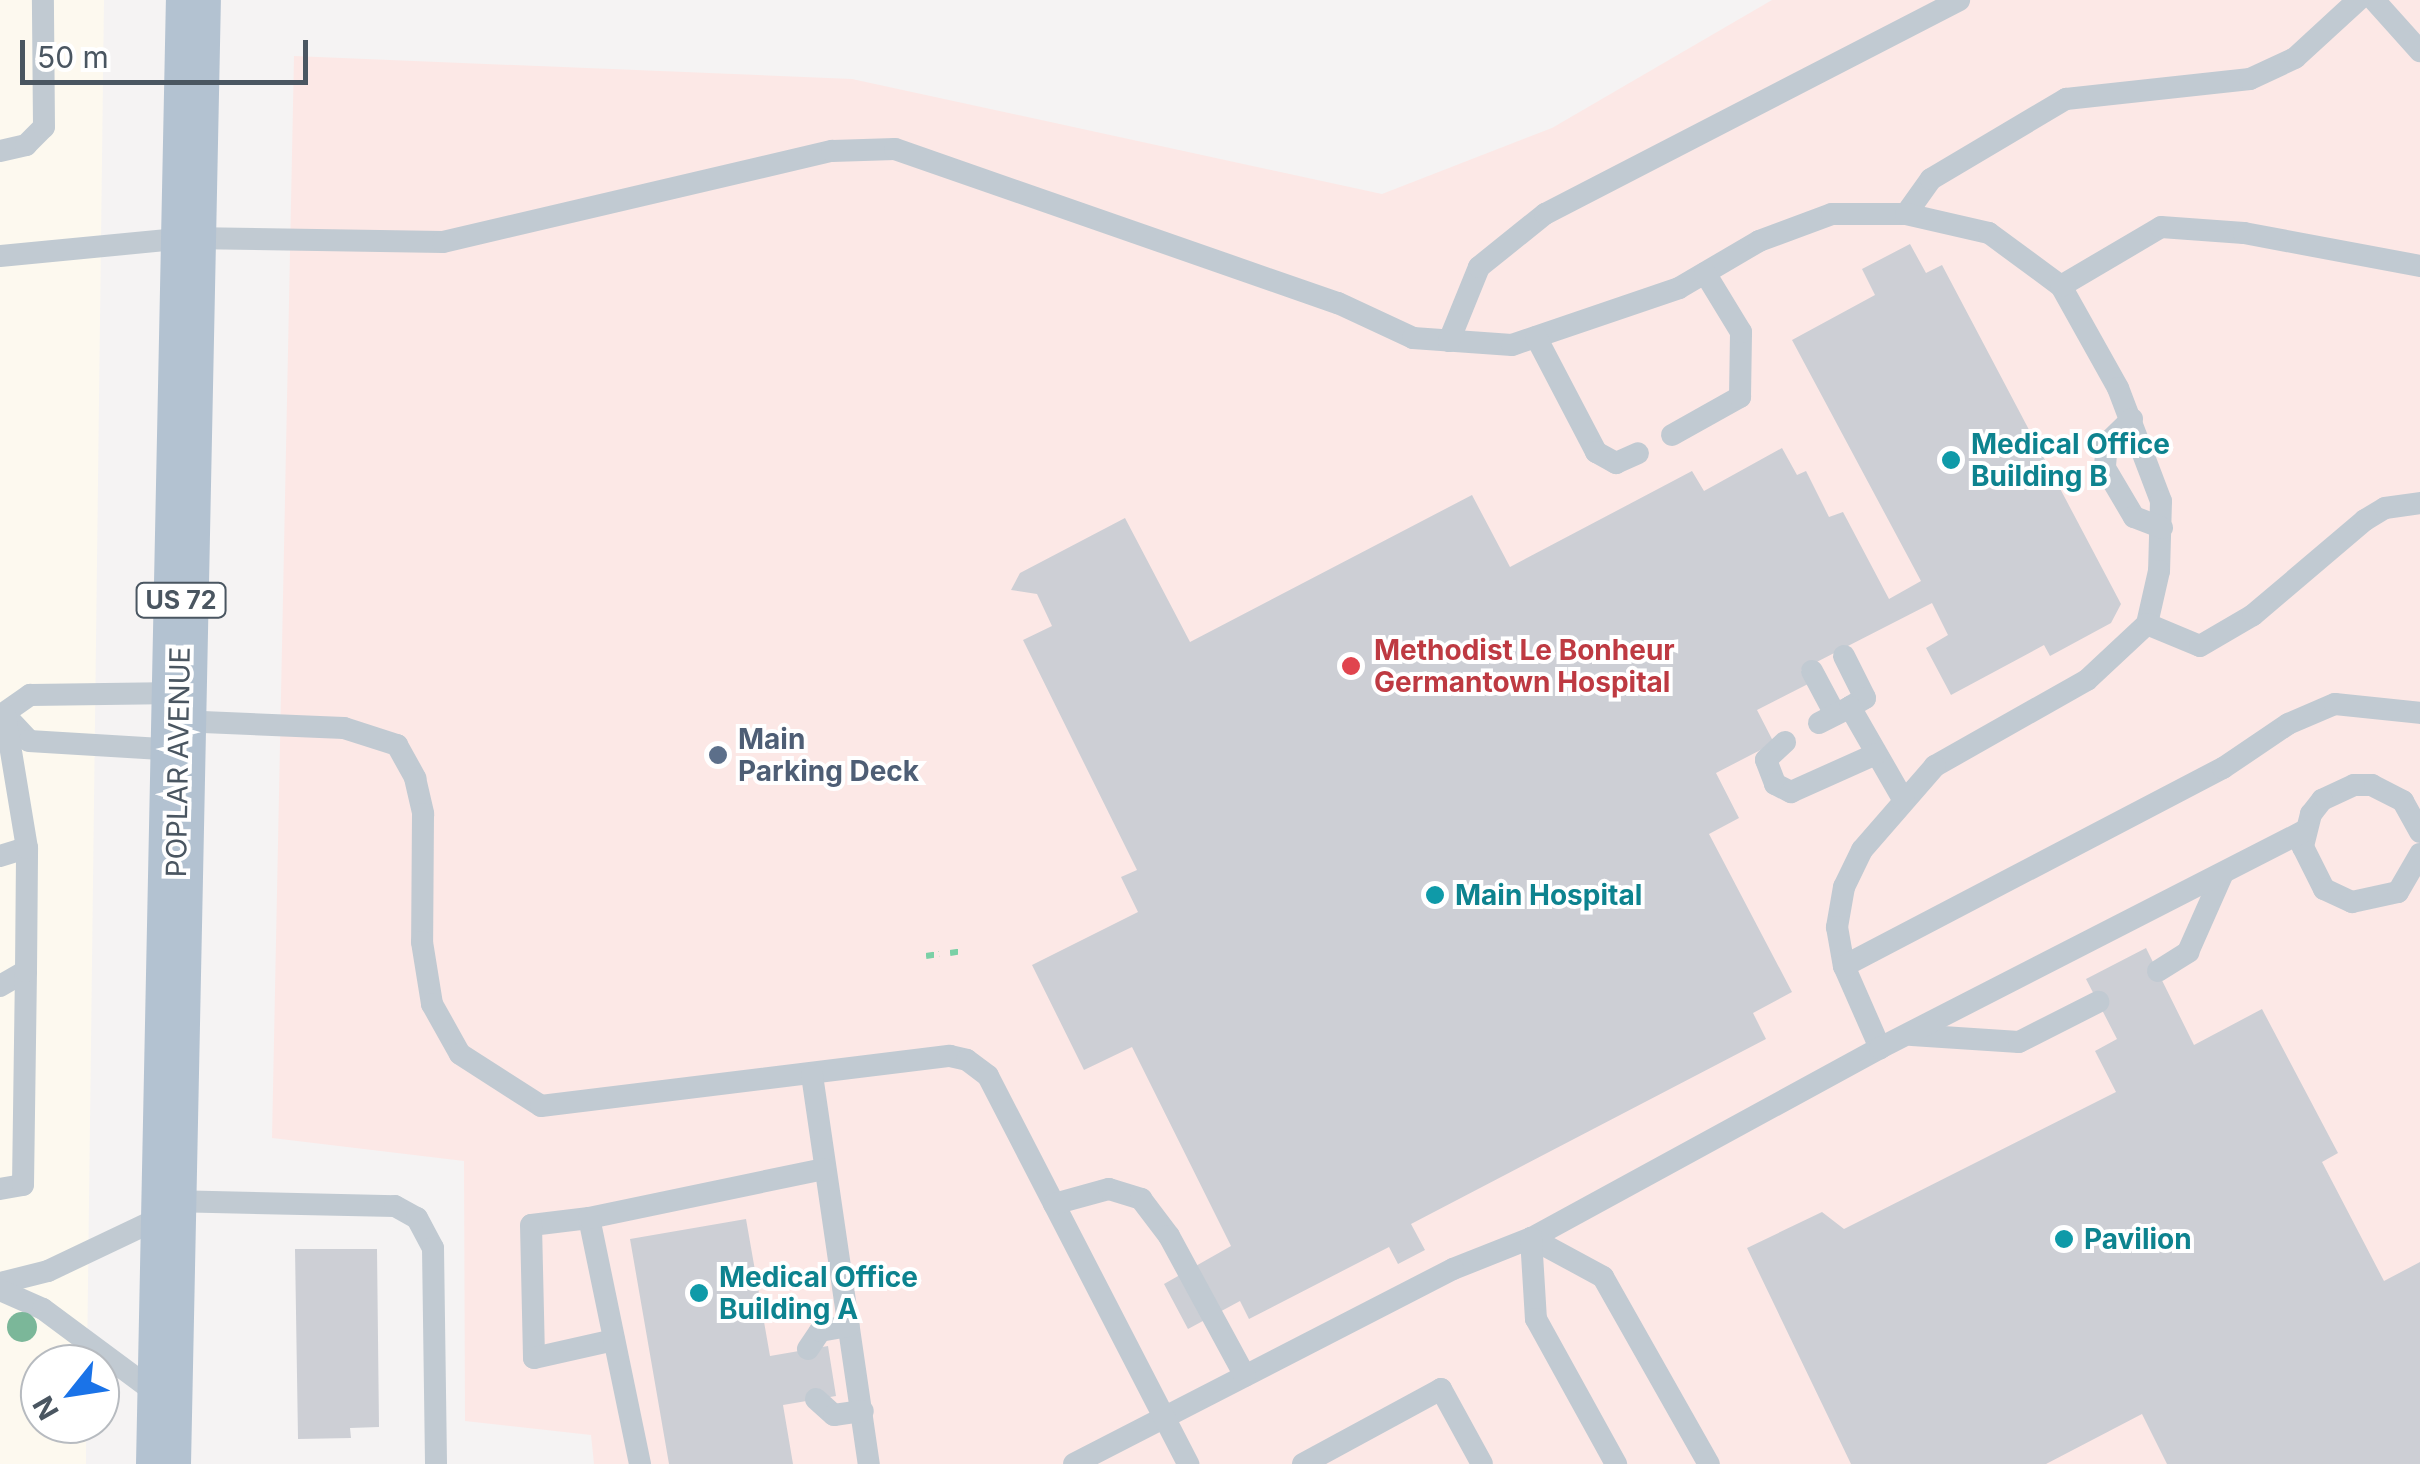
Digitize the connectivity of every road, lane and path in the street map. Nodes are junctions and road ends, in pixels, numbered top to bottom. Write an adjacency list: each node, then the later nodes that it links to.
1 (42, 0): 7 (lane)
2 (193, 0): 9 (main road, POPLAR AVENUE / US 72)
3 (1959, 0): 15 (lane)
4 (2358, 0): 8 (lane)
5 (2374, 0): 6 (lane)
6 (2420, 51)
7 (0, 151)
8 (1906, 214): 12 (lane); 13 (lane)
9 (188, 238): 10 (lane); 15 (lane); 27 (main road, POPLAR AVENUE / US 72)
10 (0, 256)
11 (2420, 266): 13 (lane)
12 (1705, 273): 14 (lane); 17 (lane)
13 (2061, 286): 16 (lane)
14 (1536, 337): 15 (lane); 18 (lane)
15 (1449, 341)
16 (2132, 419): 20 (lane); 20 (lane)
17 (1672, 436)
18 (1638, 453)
19 (2420, 503): 21 (lane)
20 (2162, 528): 21 (lane)
21 (2147, 624): 30 (lane)
22 (1844, 656): 26 (lane)
23 (1812, 670): 26 (lane)
24 (2420, 713): 41 (lane)
25 (3, 715): 27 (lane); 27 (lane); 33 (lane)
26 (1835, 715): 29 (lane)
27 (179, 721): 48 (lane); 52 (main road, POPLAR AVENUE / US 72)
28 (1785, 742): 29 (lane)
29 (1876, 754): 30 (lane)
30 (1904, 801): 41 (lane)
31 (2304, 831): 32 (lane); 34 (lane); 36 (lane)
32 (2420, 832)
33 (27, 848): 35 (lane); 42 (lane)
34 (2420, 854)
35 (0, 856)
36 (2224, 873): 43 (lane); 46 (lane)
37 (962, 951): 38 (path)
38 (950, 952)
39 (939, 954): 40 (path)
40 (926, 956)
41 (1844, 966): 47 (lane)
42 (26, 971): 44 (lane); 50 (lane)
43 (2158, 971)
44 (0, 986)
45 (2098, 1002): 46 (lane)
46 (1908, 1034): 47 (lane)
47 (1880, 1048): 54 (lane)
48 (812, 1075): 49 (lane); 51 (lane)
49 (824, 1169): 53 (lane); 56 (lane)
50 (0, 1188)
51 (1054, 1204): 59 (lane); 63 (lane)
52 (169, 1207): 55 (lane); 60 (main road, POPLAR AVENUE / US 72); 65 (lane)
53 (588, 1218): 57 (lane); 57 (lane)
54 (1531, 1238): 59 (lane); 72 (lane); 73 (lane)
55 (0, 1286): 60 (lane)
56 (849, 1326): 58 (lane); 62 (lane)
57 (614, 1340): 66 (lane)
58 (808, 1350)
59 (1245, 1376): 63 (lane)
60 (165, 1399): 64 (main road, POPLAR AVENUE / US 72)
61 (816, 1399): 62 (lane)
62 (863, 1411): 67 (lane)
63 (1164, 1418): 68 (lane); 69 (lane)
64 (164, 1464)
65 (436, 1464)
66 (640, 1464)
67 (870, 1464)
68 (1074, 1464)
69 (1188, 1464)
70 (1303, 1464): 71 (lane)
71 (1482, 1464)
72 (1616, 1464)
73 (1709, 1464)

